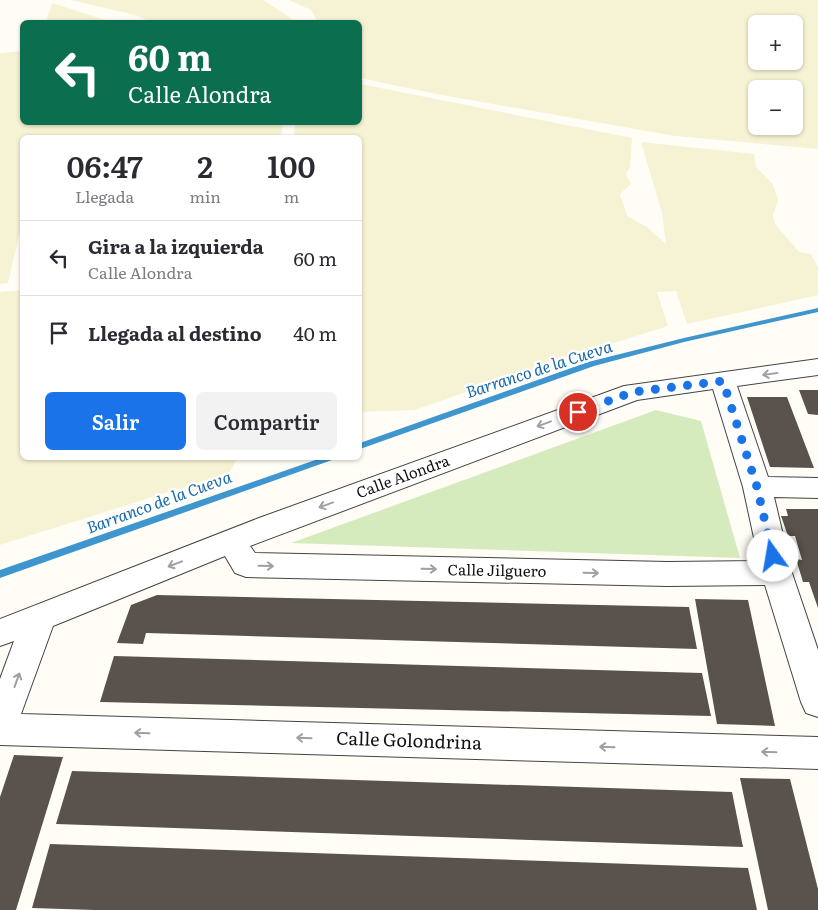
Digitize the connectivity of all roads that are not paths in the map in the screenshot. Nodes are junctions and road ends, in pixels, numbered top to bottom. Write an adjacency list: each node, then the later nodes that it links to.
1 (818, 367): 2 (street, Calle Alondra, one-way to 2)
2 (723, 381): 3 (street); 5 (street, Calle Alondra, one-way to 5)
3 (757, 487): 4 (street); 6 (street)
4 (818, 488)
5 (231, 542): 6 (street, Calle Jilguero, one-way to 6); 7 (street, Calle Alondra, one-way to 7)
6 (777, 573): 9 (street)
7 (40, 616): 8 (street, Calle Alondra); 11 (street, one-way to 7)
8 (0, 632)
9 (813, 669): 10 (street)
10 (818, 702)
11 (0, 727): 12 (street, Calle Golondrina, one-way to 11)
12 (818, 754)

